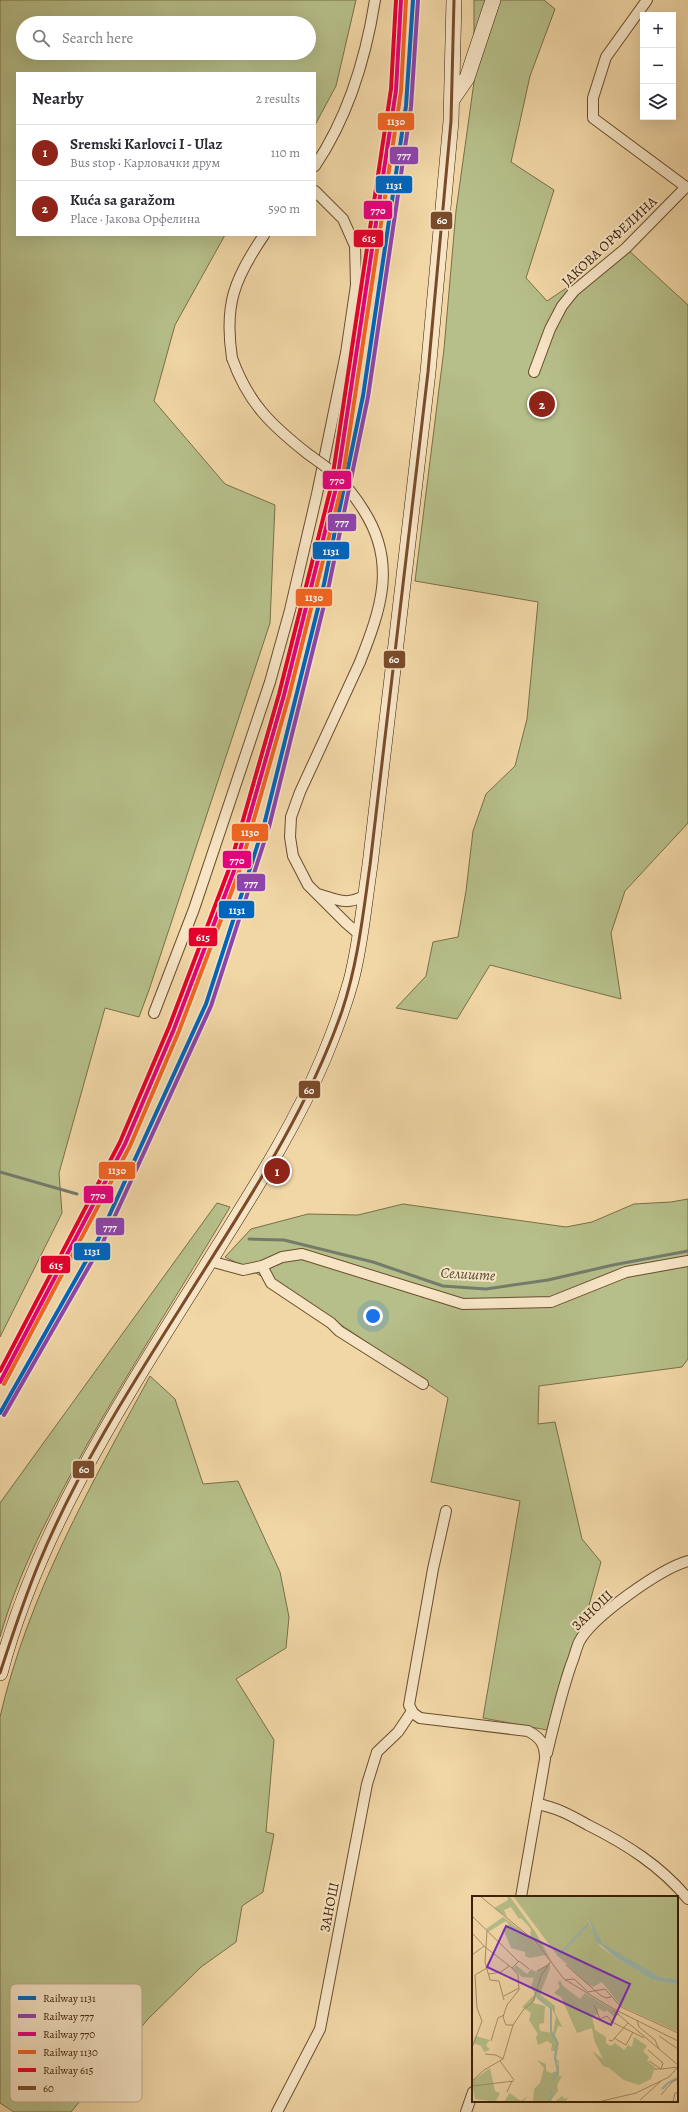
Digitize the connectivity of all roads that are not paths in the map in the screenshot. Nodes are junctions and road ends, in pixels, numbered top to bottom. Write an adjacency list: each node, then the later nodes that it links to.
1 (375, 0): 6 (street)
2 (454, 0): 5 (main road)
3 (493, 0): 5 (main road)
4 (647, 0): 9 (street, ЈАКОВА ОРФЕЛИНА)
5 (452, 100): 11 (main road)
6 (316, 164)
7 (316, 192): 13 (street)
8 (263, 236): 10 (street, bridge)
9 (534, 372)
10 (315, 893): 11 (street); 12 (street)
11 (366, 895): 12 (main road)
12 (360, 935): 14 (main road)
13 (154, 1013)
14 (210, 1261): 16 (street); 20 (main road)
15 (688, 1261): 16 (street)
16 (262, 1266): 17 (street)
17 (423, 1384)
18 (446, 1511): 21 (street)
19 (688, 1561): 22 (street, ЗАНОШ)
20 (0, 1674)
21 (412, 1711): 22 (street, ЗАНОШ); 27 (street, ЗАНОШ)
22 (545, 1759): 23 (street, ЗАНОШ)
23 (537, 1804): 24 (street, ЗАНОШ); 25 (street)
24 (521, 1896)
25 (688, 1900)
26 (472, 2095): 28 (street)
27 (277, 2112)
28 (466, 2112)

